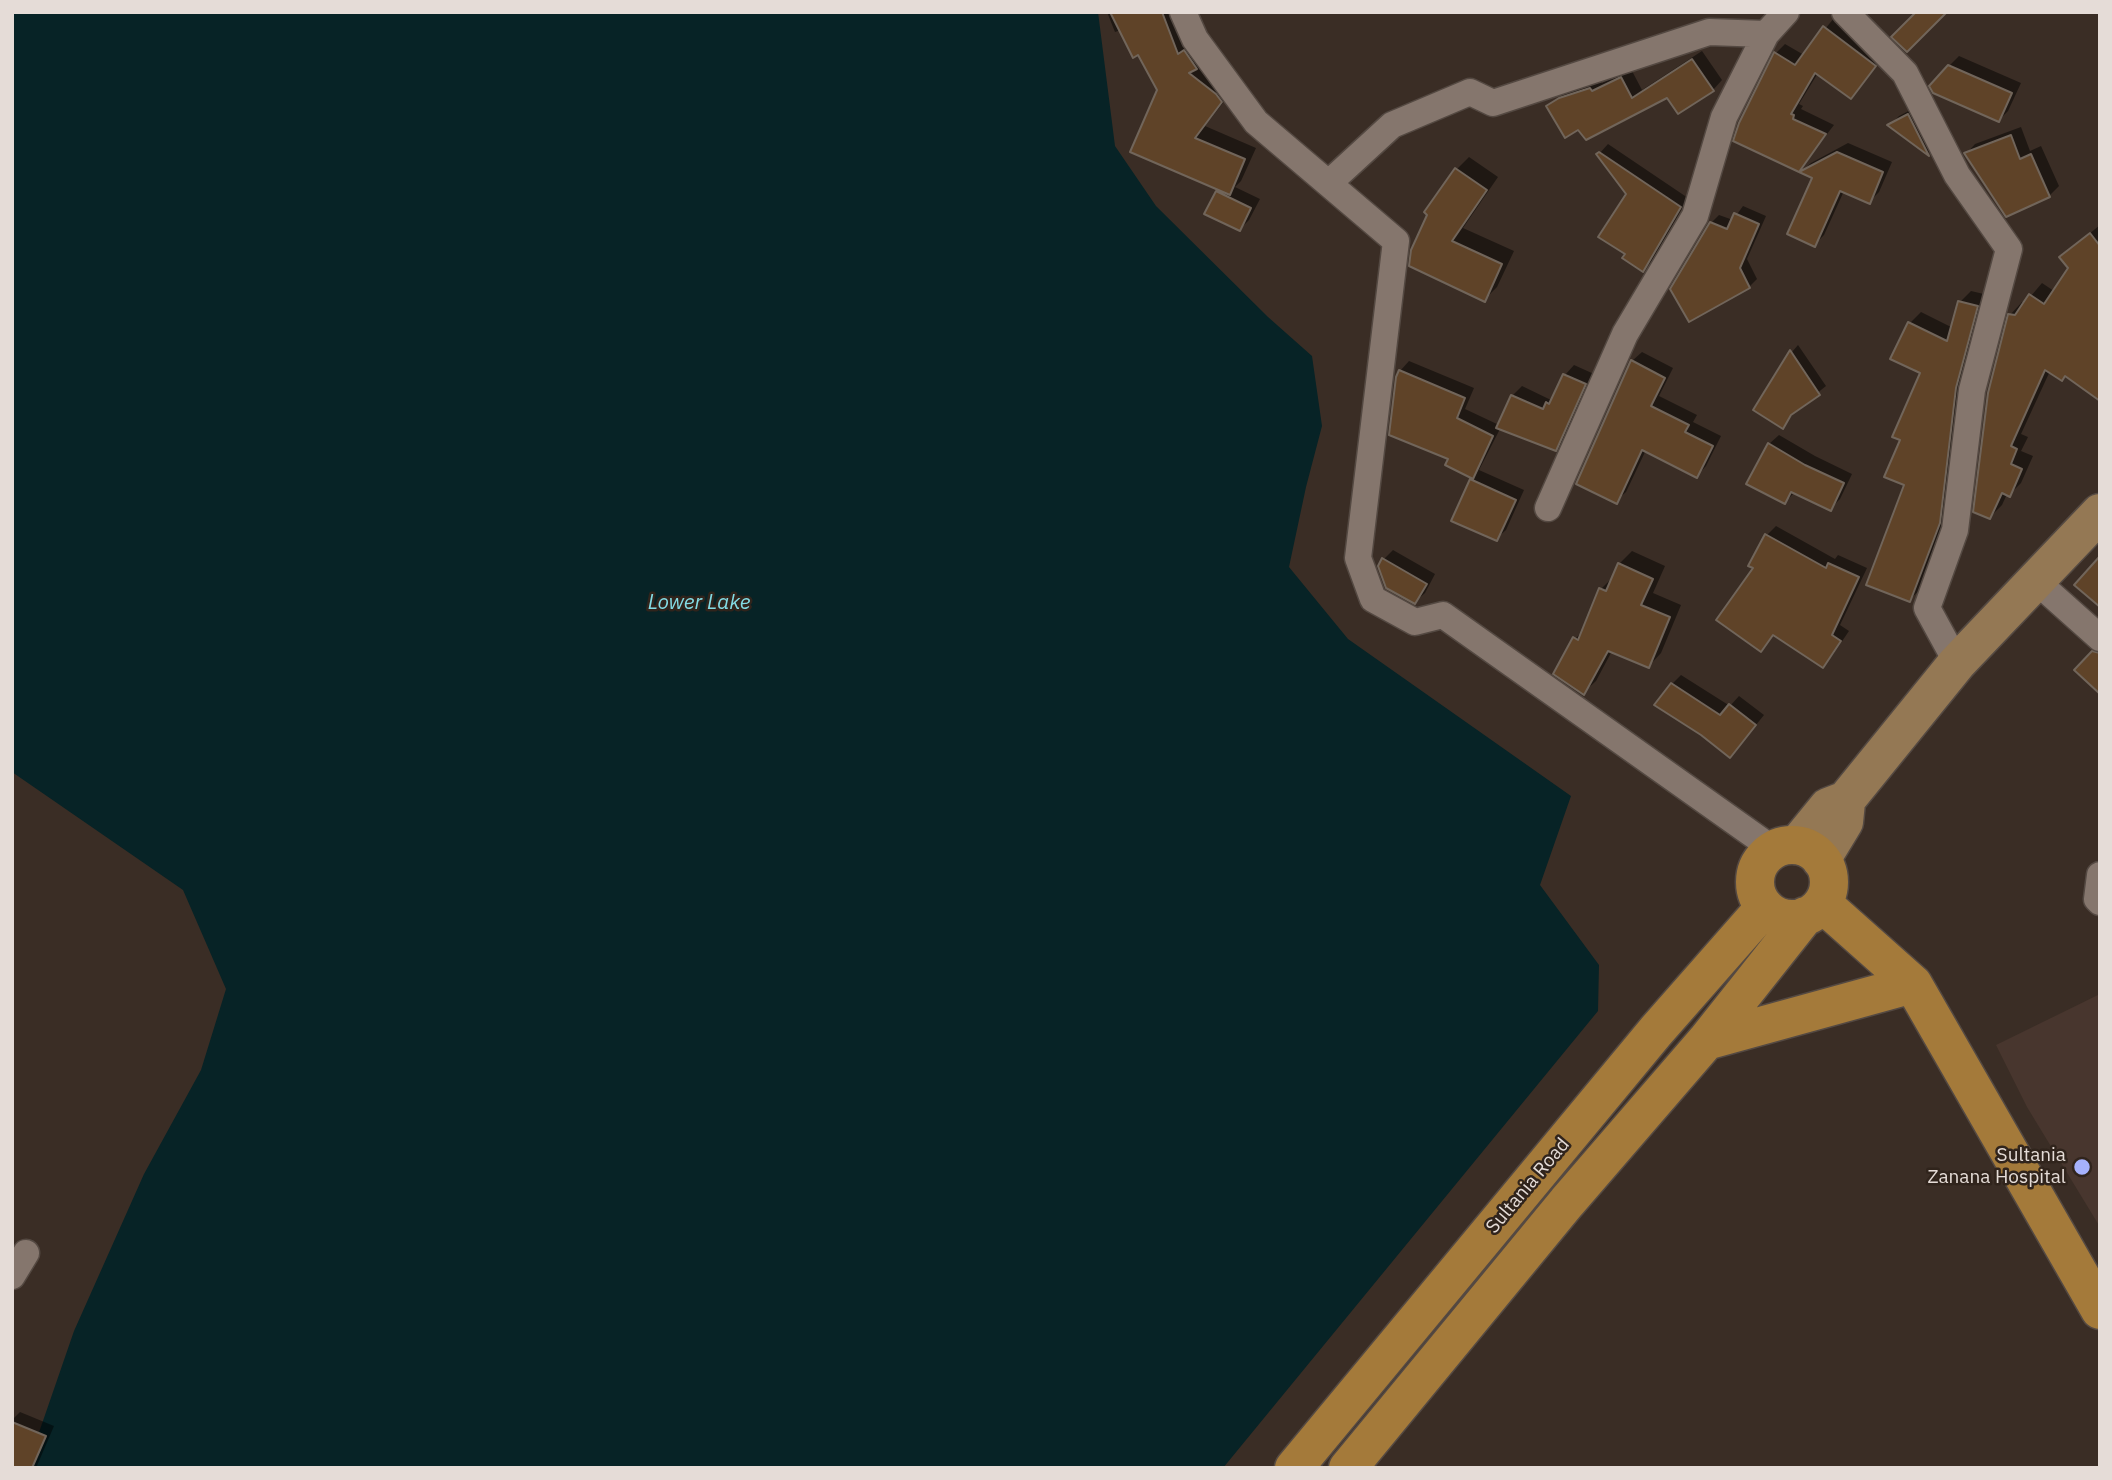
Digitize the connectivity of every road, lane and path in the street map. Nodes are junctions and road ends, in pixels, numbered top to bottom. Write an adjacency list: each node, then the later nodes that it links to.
1 (1183, 12): 6 (street)
2 (1717, 12): 5 (street)
3 (1786, 12): 5 (street)
4 (1845, 12): 11 (street)
5 (1754, 34): 6 (street); 7 (street)
6 (1330, 182): 12 (street)
7 (1548, 508)
8 (2100, 513): 9 (main road)
9 (2035, 580): 10 (street); 11 (main road)
10 (2100, 638)
11 (1956, 663): 12 (main road)
12 (1797, 851): 15 (main road); 16 (main road)
13 (2100, 875): 14 (street)
14 (2100, 902)
15 (1765, 908): 16 (main road); 22 (main road, Sultania Road)
16 (1814, 910): 17 (main road); 18 (main road)
17 (1913, 984): 18 (main road); 21 (main road)
18 (1706, 1041): 23 (main road)
19 (26, 1253): 20 (street)
20 (12, 1276)
21 (2100, 1310)
22 (1294, 1468)
23 (1348, 1468)

